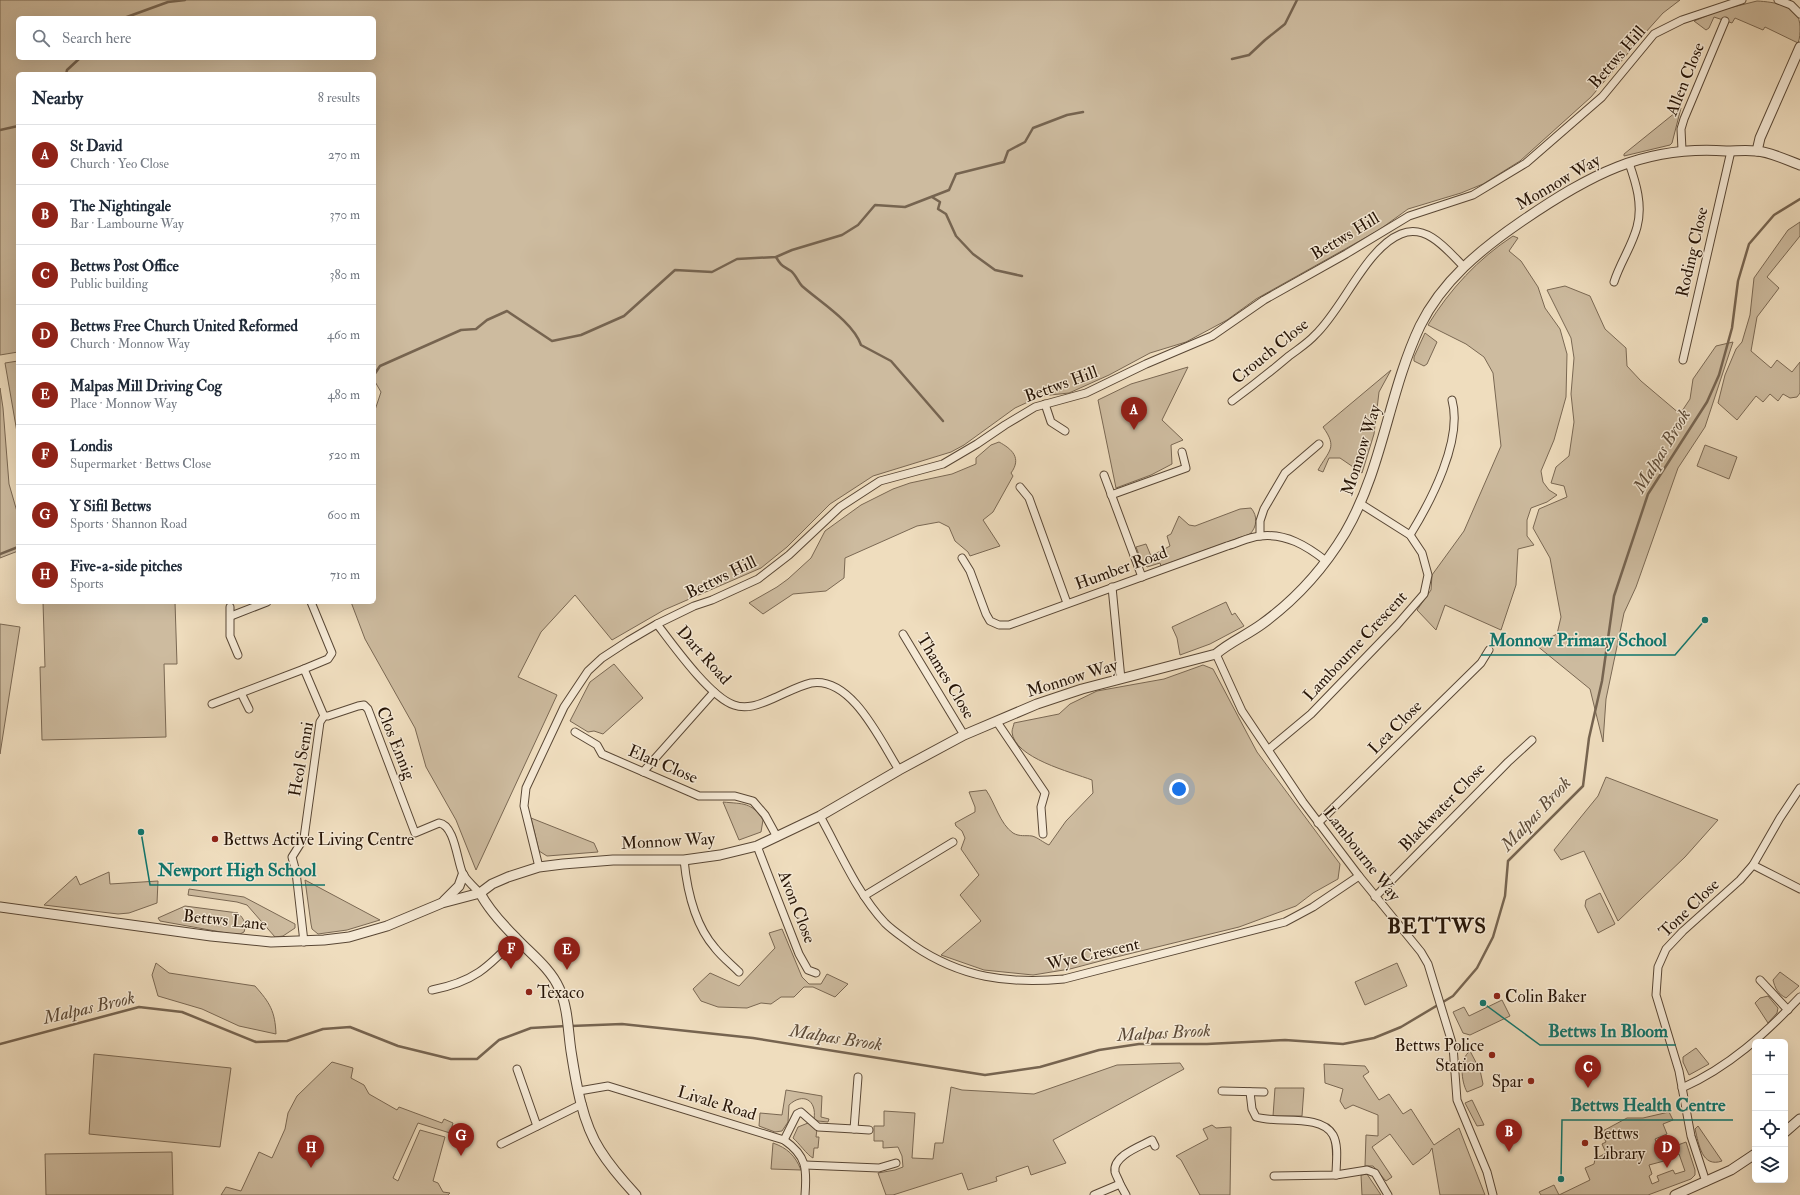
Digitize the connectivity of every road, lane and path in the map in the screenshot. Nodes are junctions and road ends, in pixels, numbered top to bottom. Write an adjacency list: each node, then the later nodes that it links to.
1 (1742, 0): 16 (street, Bettws Hill)
2 (1778, 0): 3 (street)
3 (1800, 14)
4 (1725, 21): 6 (street, Allen Close)
5 (1800, 47): 7 (street)
6 (1682, 150): 8 (street, Monnow Way); 9 (street, Monnow Way)
7 (1757, 150): 8 (street, Monnow Way); 10 (street, Monnow Way)
8 (1731, 151): 13 (street, Roding Close)
9 (1629, 163): 11 (street, Monnow Way); 12 (street)
10 (1800, 165)
11 (1464, 267): 15 (street, Crouch Close); 23 (street, Monnow Way)
12 (1614, 282)
13 (1683, 360)
14 (1452, 400): 24 (street)
15 (1232, 401)
16 (1044, 404): 17 (street); 35 (street, Bettws Hill)
17 (1065, 430)
18 (1320, 444): 25 (street)
19 (1182, 452): 22 (street)
20 (1104, 475): 22 (street)
21 (1020, 487): 32 (street)
22 (1111, 495): 28 (street)
23 (1361, 504): 24 (street, Lambourne Crescent); 27 (street, Monnow Way)
24 (1410, 535): 51 (street, Lambourne Crescent)
25 (1260, 536): 27 (street, Humber Road); 28 (street, Humber Road)
26 (962, 558): 32 (street, Humber Road)
27 (1326, 561): 38 (street, Monnow Way)
28 (1142, 577): 29 (street, Humber Road)
29 (1112, 588): 32 (street, Humber Road); 41 (street)
30 (262, 604): 34 (street)
31 (312, 604): 40 (street)
32 (1067, 604)
33 (230, 607): 34 (street)
34 (231, 616): 39 (street)
35 (657, 624): 42 (street, Dart Road); 63 (street, Bettws Hill)
36 (903, 634): 49 (street, Thames Close)
37 (1489, 650): 56 (street, Lea Close)
38 (1216, 654): 41 (street, Monnow Way); 51 (street, Lambourne Way)
39 (238, 655)
40 (304, 669): 43 (street); 46 (street, Heol Senni)
41 (1120, 680): 47 (street, Monnow Way)
42 (714, 692): 52 (street, Dart Road); 53 (street)
43 (241, 693): 44 (street); 45 (street)
44 (212, 704)
45 (249, 709)
46 (324, 716): 64 (street, Clos Ennig); 73 (street, Heol Senni)
47 (997, 722): 49 (street, Monnow Way); 57 (street)
48 (575, 732): 53 (street, Elan Close)
49 (964, 735): 52 (street, Monnow Way)
50 (1532, 740): 69 (street, Blackwater Close)
51 (1269, 749): 56 (street, Lambourne Way)
52 (899, 770): 55 (street, Monnow Way)
53 (642, 772): 58 (street, Elan Close)
54 (1800, 788): 62 (street, Tone Close)
55 (820, 816): 58 (street, Monnow Way); 68 (street, Wye Crescent)
56 (1318, 823): 65 (street, Lambourne Way)
57 (1043, 834)
58 (777, 838): 60 (street, Monnow Way)
59 (953, 842): 68 (street)
60 (757, 846): 61 (street, Monnow Way); 75 (street, Avon Close)
61 (684, 860): 63 (street, Monnow Way); 74 (street)
62 (1753, 865): 66 (street); 82 (street, Tone Close)
63 (539, 867): 67 (street, Monnow Way)
64 (463, 875): 67 (street); 70 (street, Bettws Lane)
65 (1359, 876): 68 (street, Wye Crescent); 69 (street, Lambourne Way)
66 (1800, 889)
67 (480, 893): 70 (street, Bettws Lane); 72 (street)
68 (864, 896)
69 (1375, 897): 108 (street, Lambourne Way)
70 (442, 903): 73 (street, Bettws Lane)
71 (0, 907): 73 (street, Bettws Lane)
72 (516, 938): 77 (street); 84 (street)
73 (304, 942)
74 (739, 972)
75 (816, 973)
76 (1760, 980): 79 (street)
77 (432, 990)
78 (1800, 996): 79 (street)
79 (1788, 1010): 82 (street)
80 (517, 1069): 89 (street)
81 (858, 1078): 90 (street)
82 (1682, 1088): 101 (street, Tone Close)
83 (1222, 1091): 85 (street)
84 (579, 1092): 87 (street); 93 (street, Livale Road)
85 (1250, 1092): 86 (street); 99 (street)
86 (1264, 1092)
87 (582, 1104): 89 (street); 103 (street)
88 (1800, 1119): 91 (street)
89 (537, 1126): 94 (street)
90 (854, 1129): 92 (street); 93 (street)
91 (1788, 1129)
92 (869, 1130)
93 (784, 1140): 98 (street, Livale Road)
94 (501, 1144)
95 (1155, 1146): 102 (street)
96 (1752, 1156): 101 (street)
97 (896, 1163): 98 (street)
98 (806, 1165): 104 (street)
99 (1336, 1175): 100 (street); 107 (street)
100 (1274, 1176)
101 (1706, 1182): 109 (street)
102 (1120, 1184): 105 (street); 106 (street)
103 (636, 1195)
104 (805, 1195)
105 (1094, 1195)
106 (1126, 1195)
107 (1388, 1195)
108 (1493, 1195)
109 (1676, 1195)

